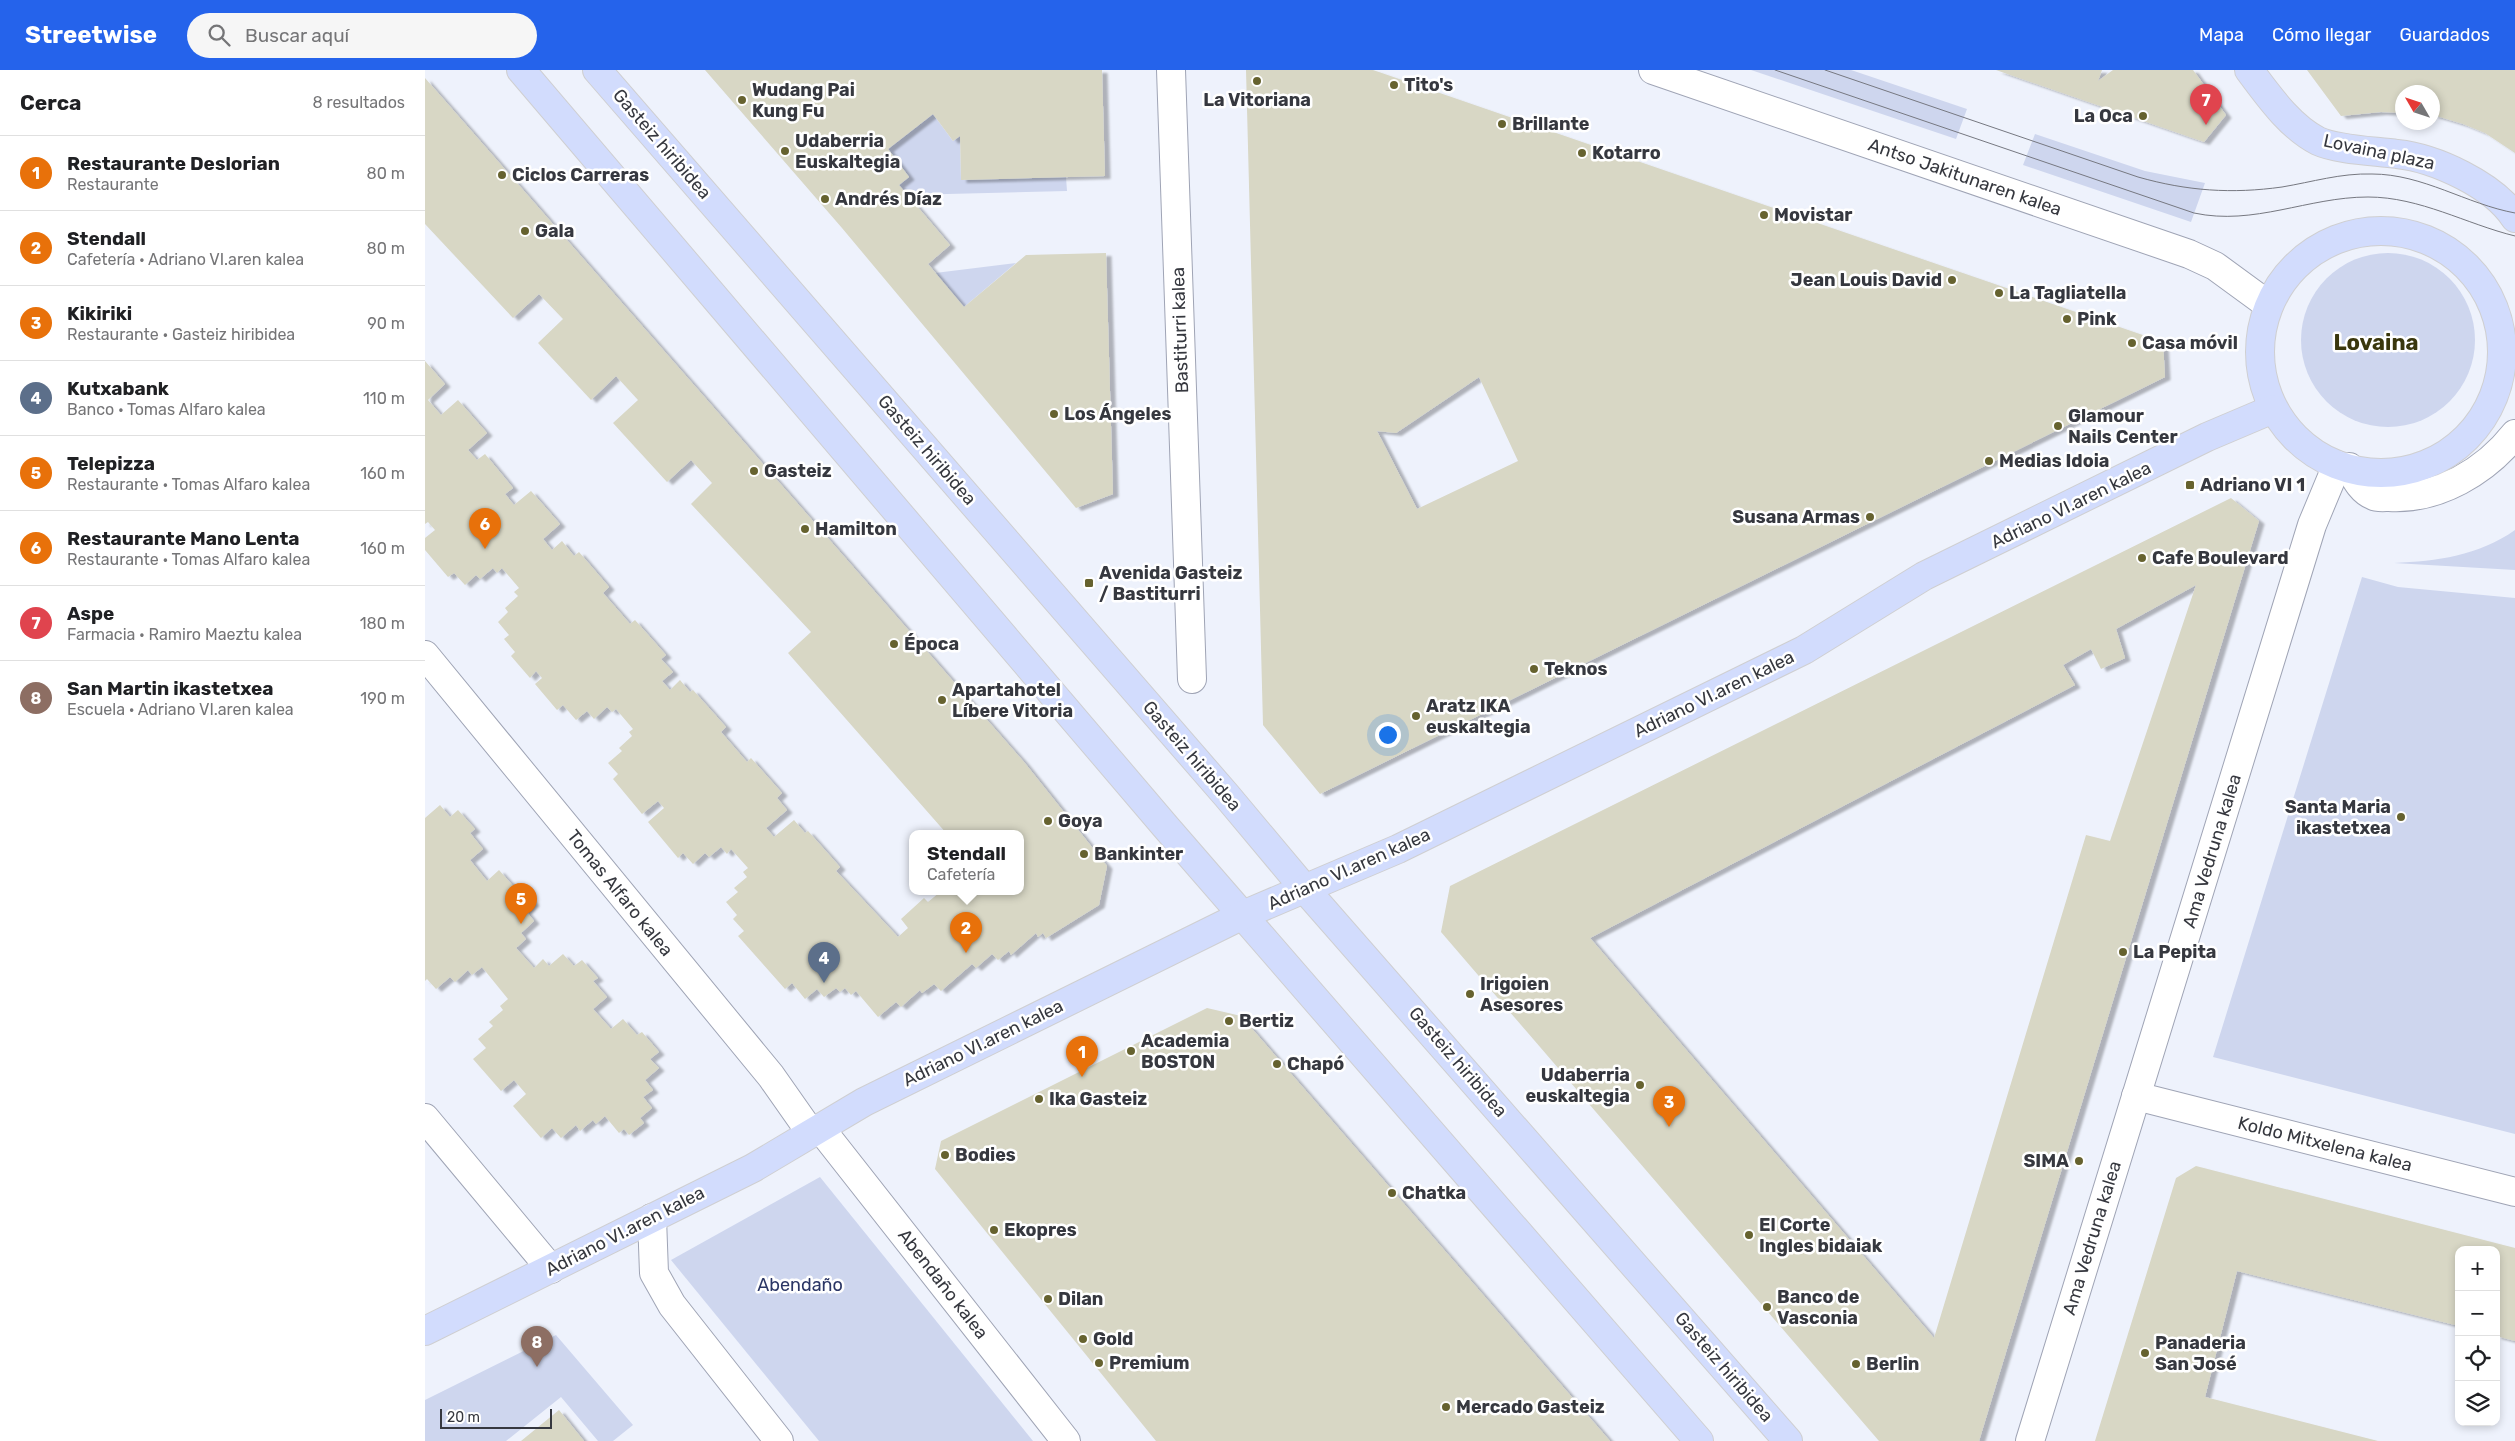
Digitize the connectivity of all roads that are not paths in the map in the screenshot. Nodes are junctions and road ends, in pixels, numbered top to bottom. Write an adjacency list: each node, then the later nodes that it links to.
1 (521, 70): 15 (main road)
2 (597, 70): 14 (main road, Gasteiz hiribidea)
3 (1171, 70): 13 (street, Bastiturri kalea)
4 (1653, 70): 7 (street, Antso Jakitunaren kalea)
5 (2249, 70): 6 (main road, Lovaina plaza)
6 (2515, 218)
7 (2267, 304): 8 (main road); 9 (main road)
8 (2511, 338): 11 (main road)
9 (2273, 409): 11 (main road); 14 (main road, Adriano VI.aren kalea)
10 (2515, 434): 11 (street)
11 (2343, 466): 16 (street, Ama Vedruna kalea)
12 (425, 655): 18 (street, Tomas Alfaro kalea)
13 (1192, 679)
14 (1304, 888): 15 (main road, Adriano VI.aren kalea); 26 (main road, Gasteiz hiribidea)
15 (1243, 915): 18 (main road, Adriano VI.aren kalea); 25 (main road)
16 (2136, 1096): 19 (street, Koldo Mitxelena kalea); 27 (street, Ama Vedruna kalea)
17 (425, 1118): 21 (street)
18 (816, 1130): 20 (main road, Adriano VI.aren kalea); 24 (street, Abendaño kalea)
19 (2515, 1192)
20 (652, 1218): 21 (main road, Adriano VI.aren kalea); 23 (street)
21 (551, 1269): 22 (main road, Adriano VI.aren kalea)
22 (425, 1331)
23 (779, 1441)
24 (1066, 1441)
25 (1699, 1441)
26 (1788, 1441)
27 (2030, 1441)

